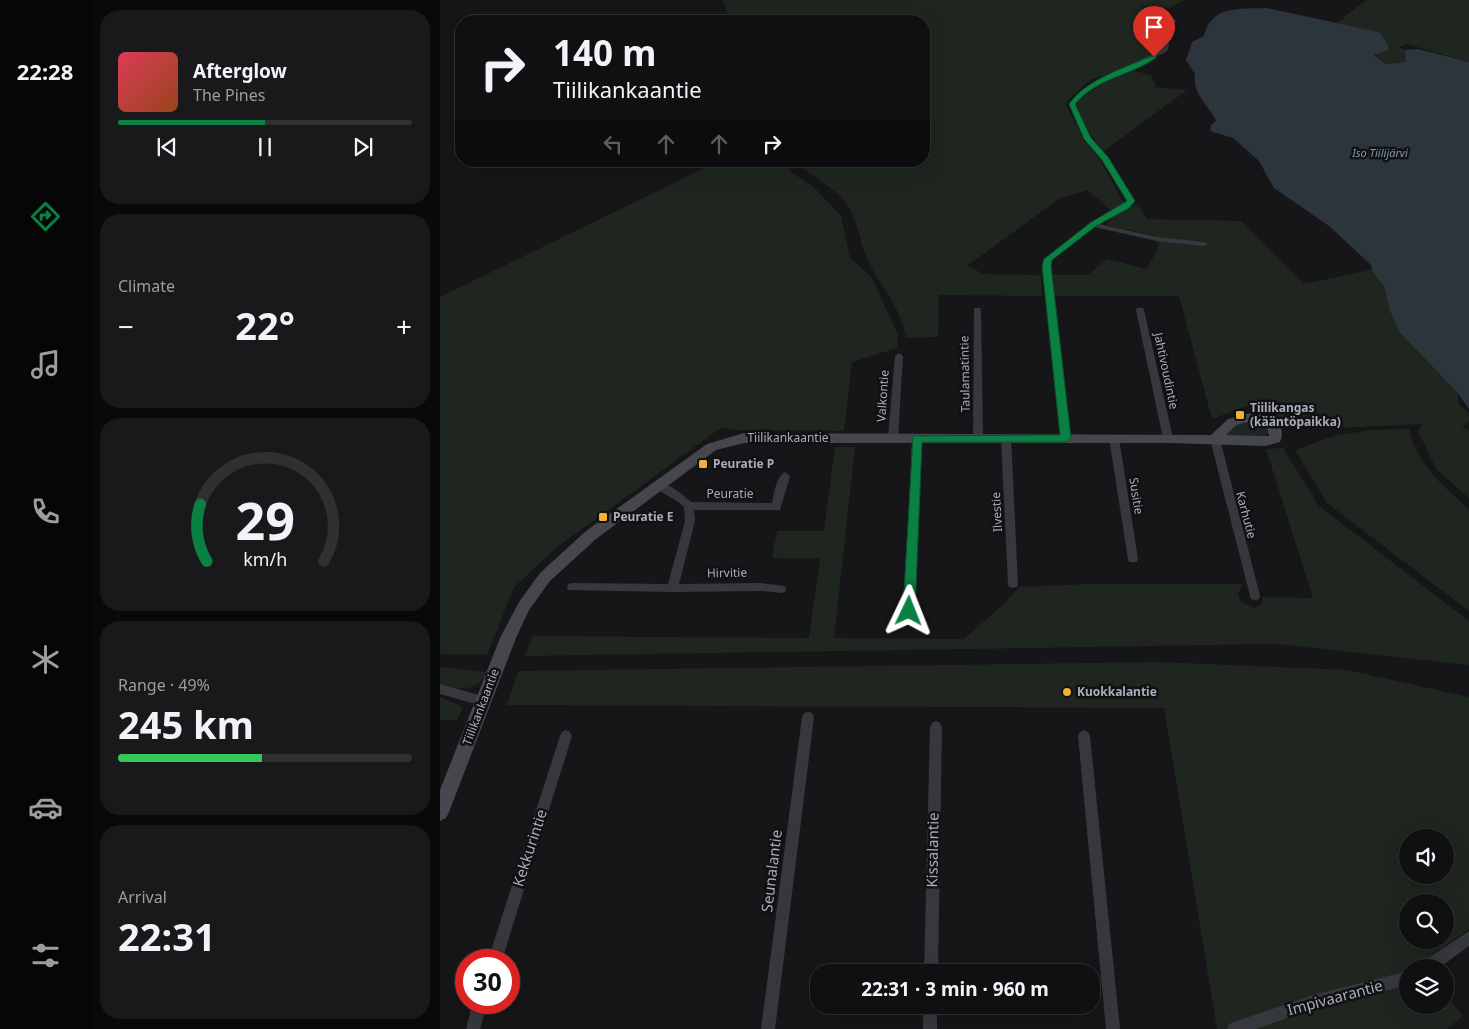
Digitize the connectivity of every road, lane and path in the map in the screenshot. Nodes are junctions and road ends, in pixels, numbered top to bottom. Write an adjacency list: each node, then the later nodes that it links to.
1 (1174, 20): 2 (street)
2 (1093, 225): 3 (street); 10 (street)
3 (1204, 244)
4 (977, 310): 8 (street, Taulamatintie)
5 (1140, 310): 12 (street, Jahtivoudintie)
6 (899, 356): 7 (street, Valkontie)
7 (893, 438): 13 (street, Tiilikankaantie); 16 (street, Tiilikankaantie)
8 (978, 438): 9 (street, Tiilikankaantie); 13 (street, Tiilikankaantie)
9 (1006, 438): 10 (street, Tiilikankaantie); 19 (street, Ilvestie)
10 (1066, 438): 11 (street, Tiilikankaantie)
11 (1114, 438): 12 (street, Tiilikankaantie); 18 (street, Susitie)
12 (1168, 438): 14 (street, Tiilikankaantie)
13 (916, 439): 24 (street)
14 (1215, 439): 23 (street, Karhutie)
15 (785, 476): 17 (street, Peuratie)
16 (659, 486): 17 (street, Peuratie); 26 (street, Tiilikankaantie)
17 (689, 506): 21 (street)
18 (1133, 559)
19 (1013, 584)
20 (572, 587): 21 (street, Hirvitie)
21 (672, 588): 22 (street, Hirvitie)
22 (782, 589)
23 (1255, 596)
24 (909, 611)
25 (440, 689): 26 (street)
26 (483, 701): 31 (street, Tiilikankaantie)
27 (808, 717): 40 (street, Seunalantie)
28 (936, 727): 35 (street, Kissalantie)
29 (566, 736): 33 (street, Kekkurintie)
30 (1084, 736): 42 (street)
31 (440, 812)
32 (1469, 938): 34 (street)
33 (498, 949)
34 (1439, 959)
35 (931, 964)
36 (1399, 980): 43 (street, Impivaarantie)
37 (477, 1014): 39 (street)
38 (930, 1014): 41 (street)
39 (473, 1029)
40 (768, 1029)
41 (930, 1029)
42 (1113, 1029)
43 (1234, 1029)

